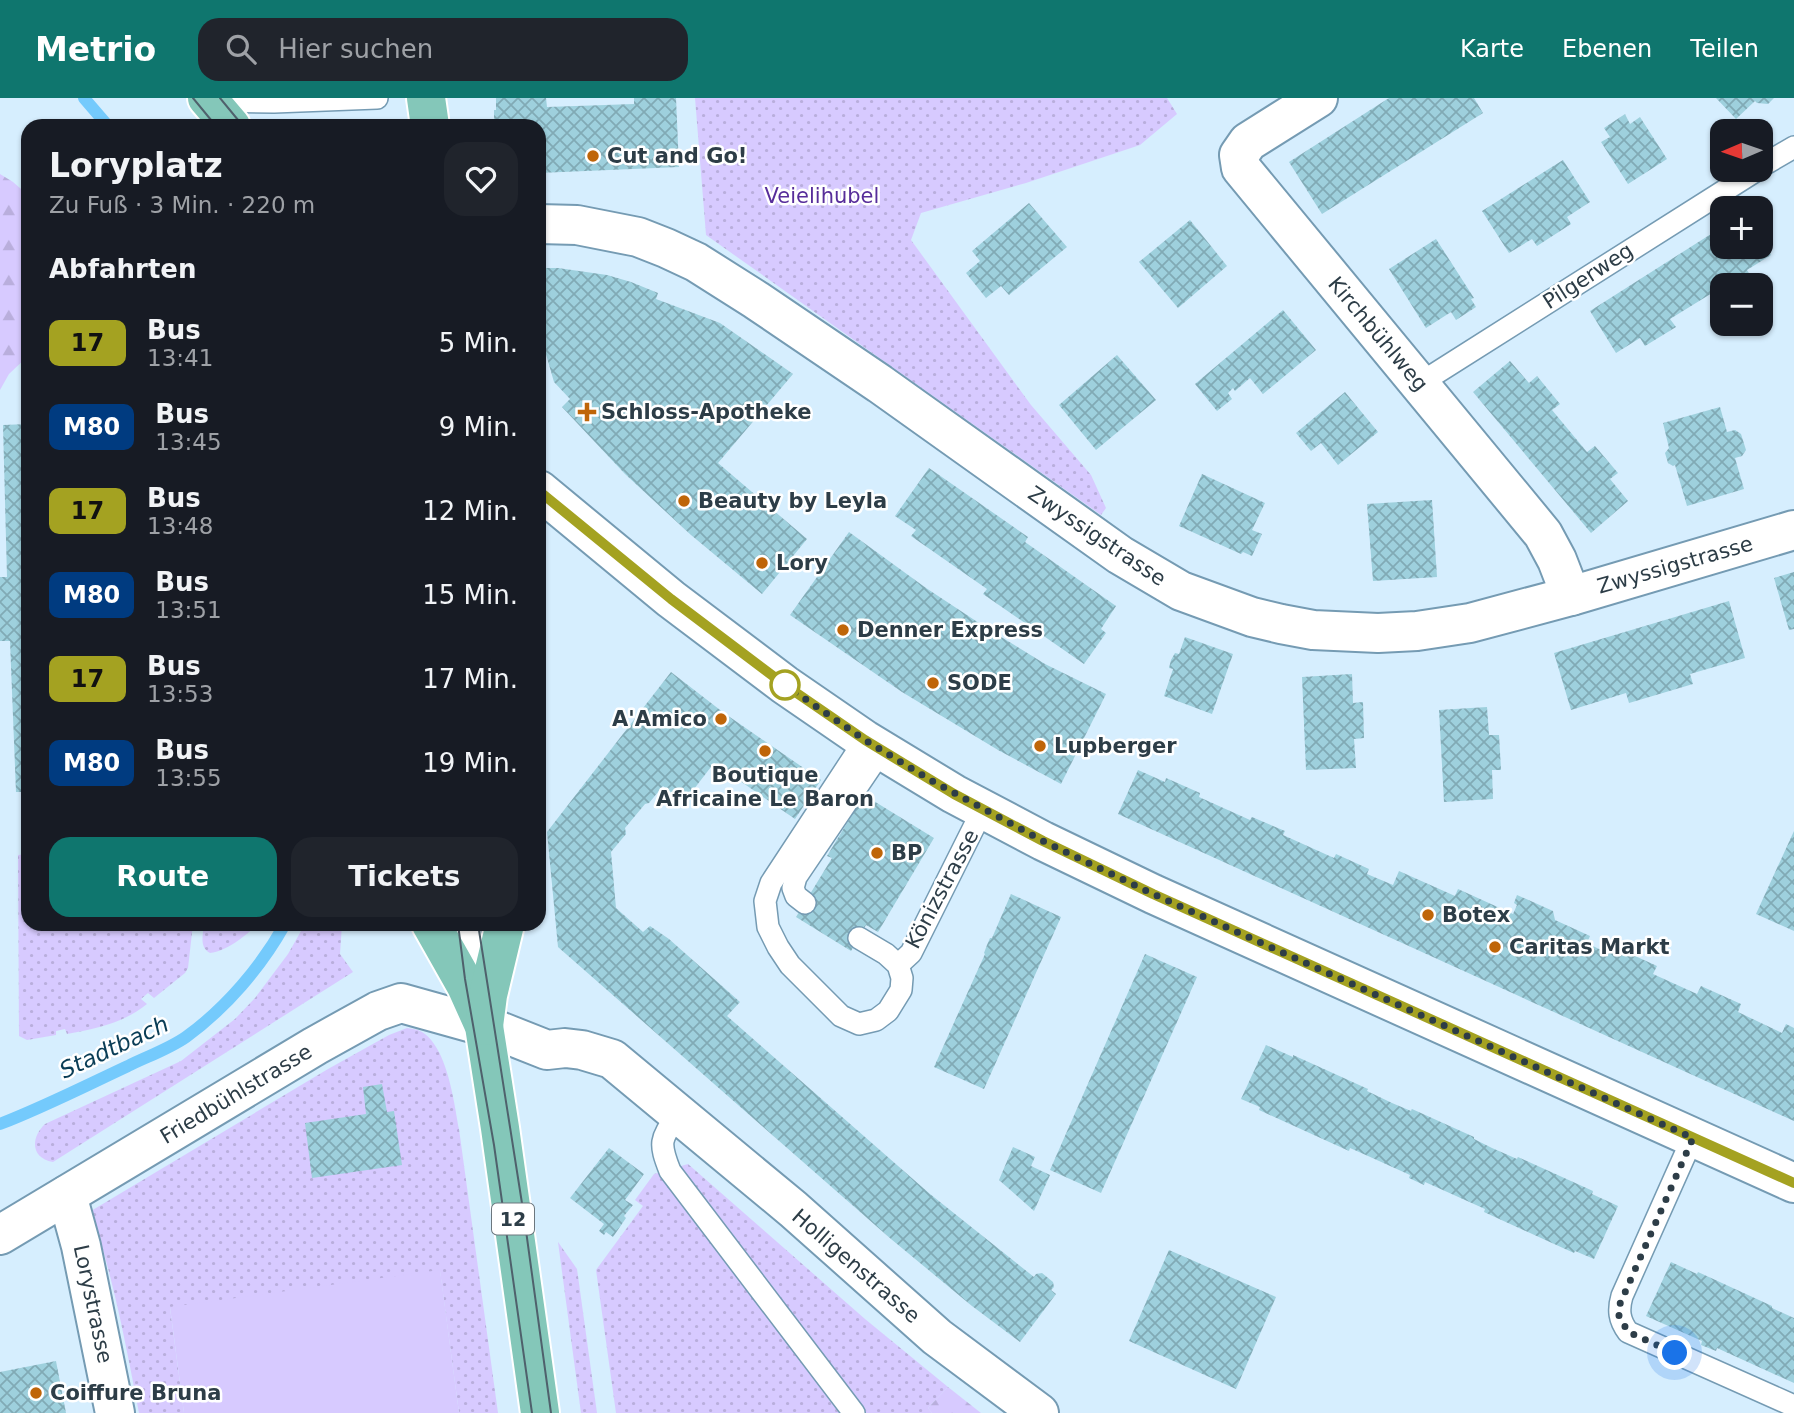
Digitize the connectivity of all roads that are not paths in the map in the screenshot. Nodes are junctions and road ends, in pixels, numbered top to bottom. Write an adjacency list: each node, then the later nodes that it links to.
1 (377, 98): 4 (lane)
2 (426, 98): 5 (main road)
3 (1318, 98): 10 (street, Kirchbühlweg)
4 (216, 108)
5 (429, 119)
6 (1794, 147): 7 (lane, Pilgerweg)
7 (1773, 160)
8 (1738, 182): 10 (lane, Pilgerweg)
9 (546, 225): 13 (street, Zwyssigstrasse)
10 (1419, 384): 13 (street, Kirchbühlweg)
11 (546, 497): 14 (street, Könizstrasse)
12 (1794, 530): 13 (street, Zwyssigstrasse)
13 (1571, 596)
14 (874, 745): 15 (street, Könizstrasse); 16 (lane); 21 (lane, Könizstrasse)
15 (983, 809): 21 (lane, Könizstrasse); 24 (street, Könizstrasse)
16 (805, 903)
17 (435, 931): 22 (main road, 12)
18 (470, 931): 22 (lane)
19 (503, 931): 22 (main road, 12)
20 (859, 938): 21 (lane, Könizstrasse)
21 (898, 965)
22 (484, 1026): 23 (street, Holligenstrasse); 26 (street, Friedbühlstrasse); 30 (main road, 12)
23 (678, 1114): 31 (lane); 32 (street, Holligenstrasse)
24 (1693, 1138): 25 (street, Könizstrasse); 28 (lane)
25 (1794, 1183)
26 (67, 1195): 27 (street, Friedbühlstrasse); 29 (street, Lorystrasse)
27 (0, 1235)
28 (1794, 1406)
29 (115, 1413)
30 (540, 1413)
31 (854, 1413)
32 (1039, 1413)

